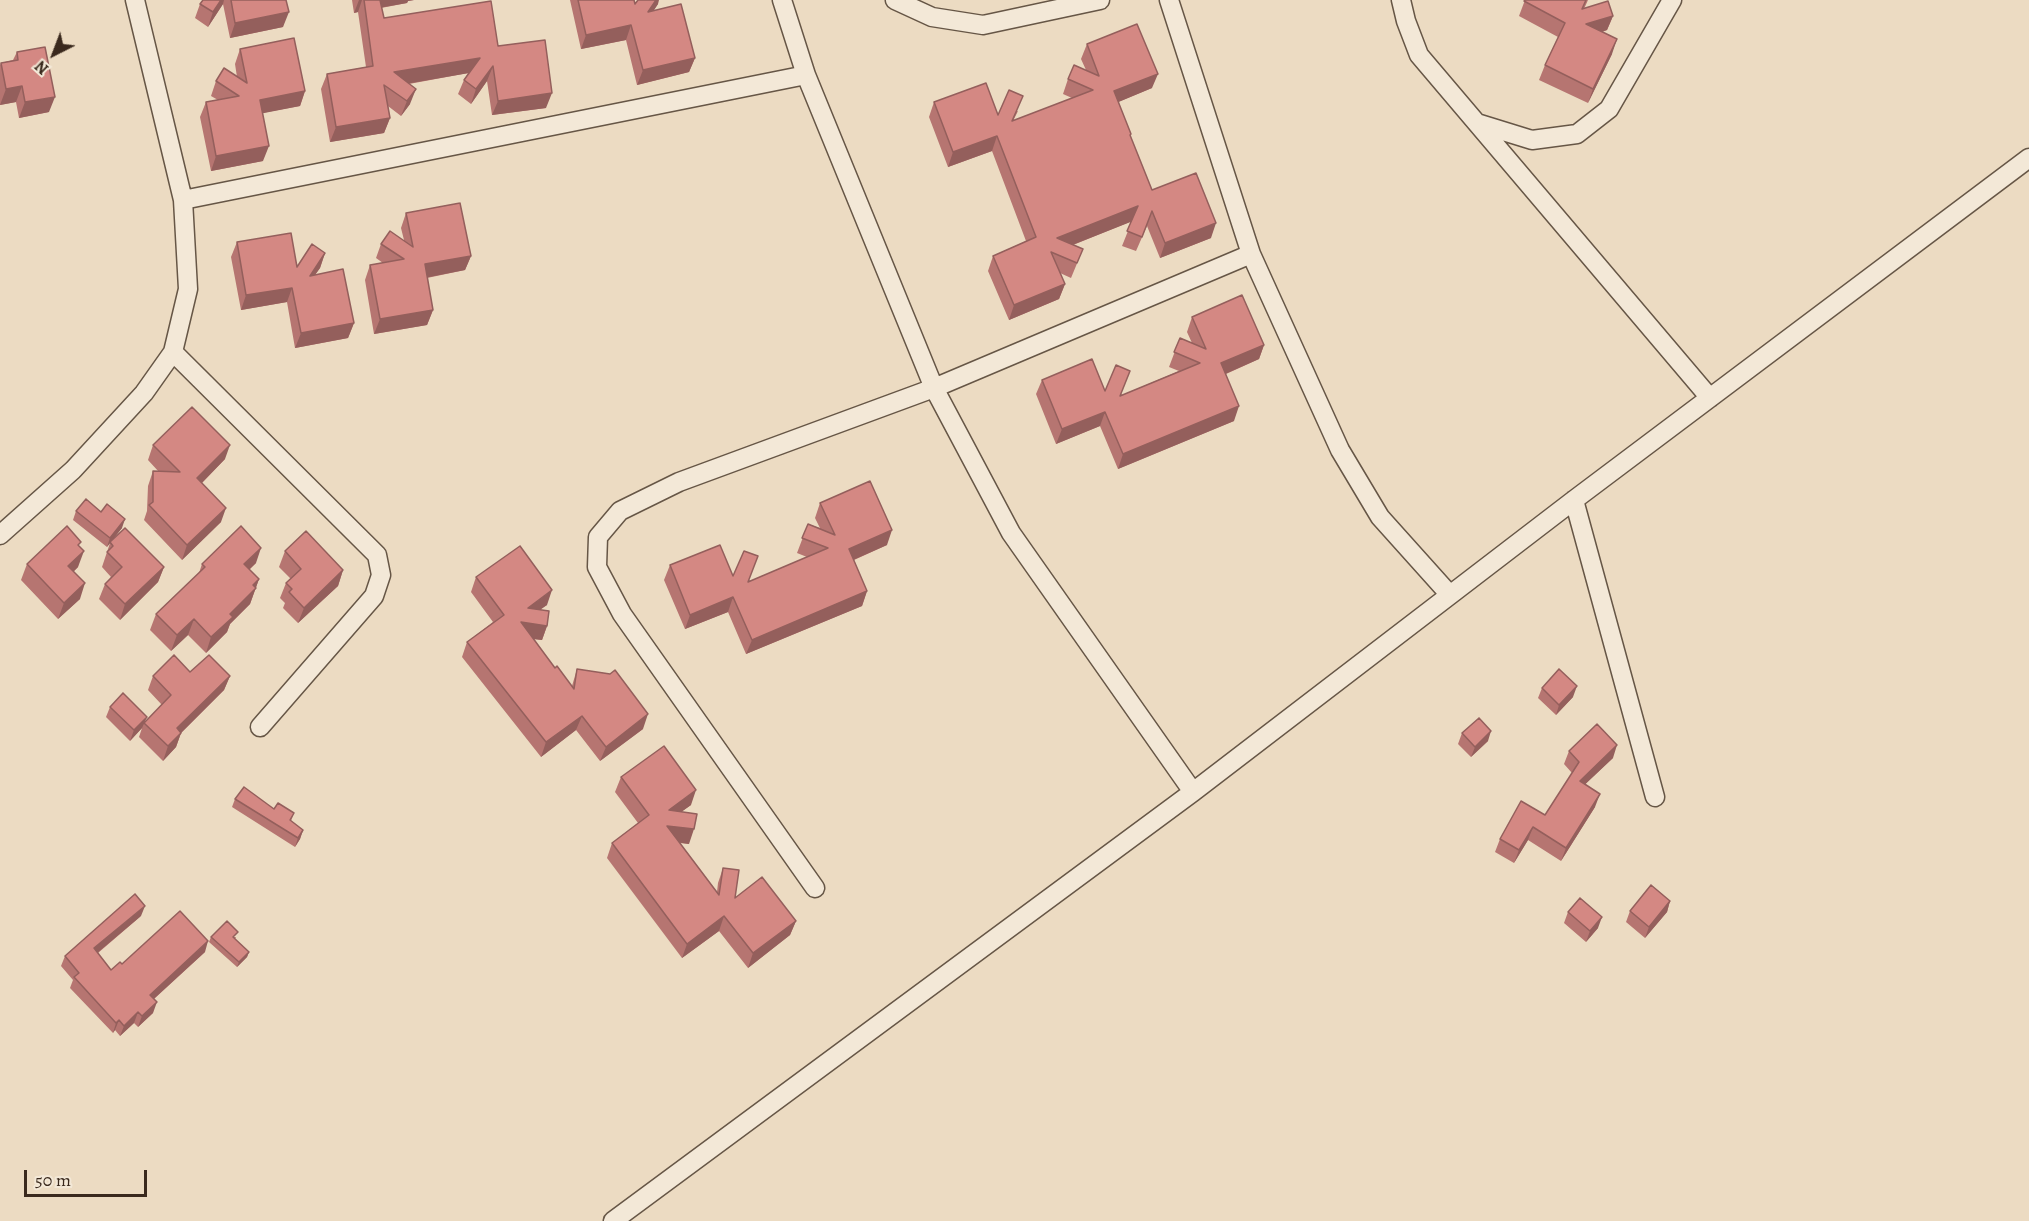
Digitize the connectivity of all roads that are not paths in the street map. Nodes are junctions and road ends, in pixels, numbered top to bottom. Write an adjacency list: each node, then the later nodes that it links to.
1 (135, 0): 11 (street)
2 (782, 0): 8 (street)
3 (895, 0): 4 (street)
4 (1100, 0)
5 (1169, 0): 12 (street)
6 (1401, 0): 9 (street)
7 (1672, 0): 9 (street)
8 (806, 75): 11 (street); 14 (street)
9 (1477, 123): 15 (street)
10 (2029, 158): 15 (street)
11 (183, 200): 13 (street)
12 (1251, 254): 14 (street); 18 (street)
13 (173, 352): 17 (street); 19 (street)
14 (934, 388): 20 (street); 22 (street)
15 (1710, 398): 16 (street)
16 (1574, 500): 18 (street); 21 (street)
17 (0, 535)
18 (1450, 595): 20 (street)
19 (260, 727)
20 (1193, 792): 23 (street)
21 (1655, 797)
22 (816, 888)
23 (613, 1221)

